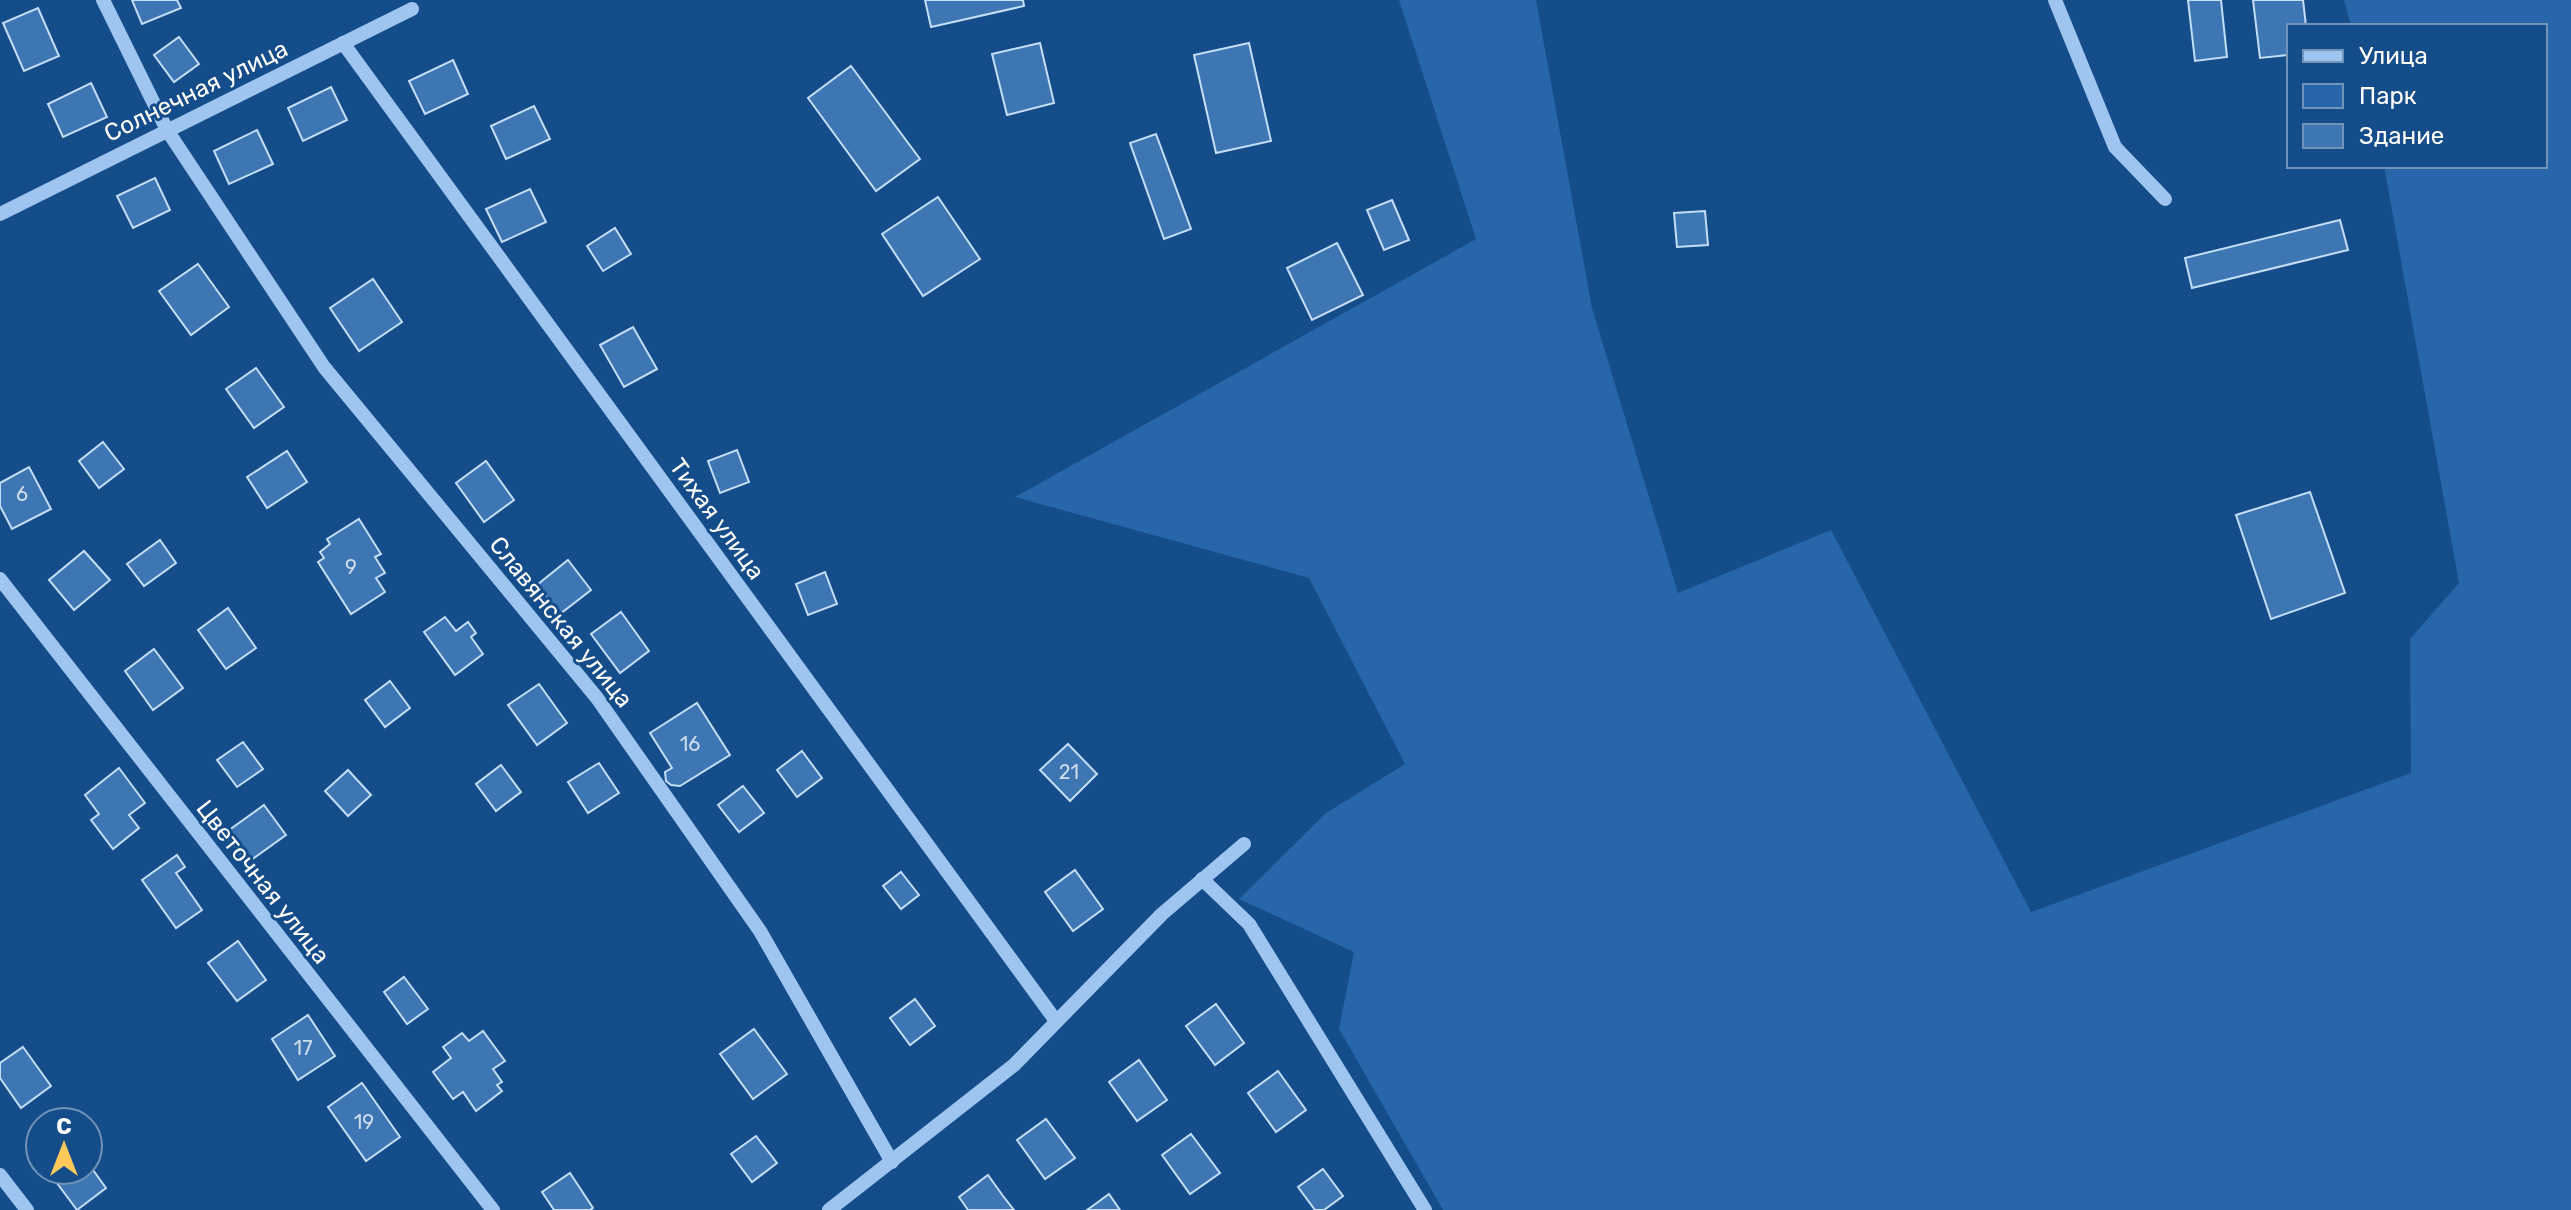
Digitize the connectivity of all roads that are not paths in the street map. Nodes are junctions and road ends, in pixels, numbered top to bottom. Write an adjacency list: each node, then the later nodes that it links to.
1 (103, 0): 5 (street, Славянская улица)
2 (2055, 0): 6 (street)
3 (412, 9): 4 (street, Солнечная улица)
4 (343, 43): 5 (street, Солнечная улица); 11 (street, Тихая улица)
5 (167, 130): 7 (street, Солнечная улица); 12 (street, Славянская улица)
6 (2165, 199)
7 (0, 214)
8 (0, 579): 15 (street, Цветочная улица)
9 (1244, 844): 10 (street)
10 (1202, 879): 11 (street); 17 (street)
11 (1056, 1021): 12 (street)
12 (892, 1162): 16 (street)
13 (0, 1175): 14 (street)
14 (27, 1210)
15 (493, 1210)
16 (829, 1210)
17 (1425, 1210)

